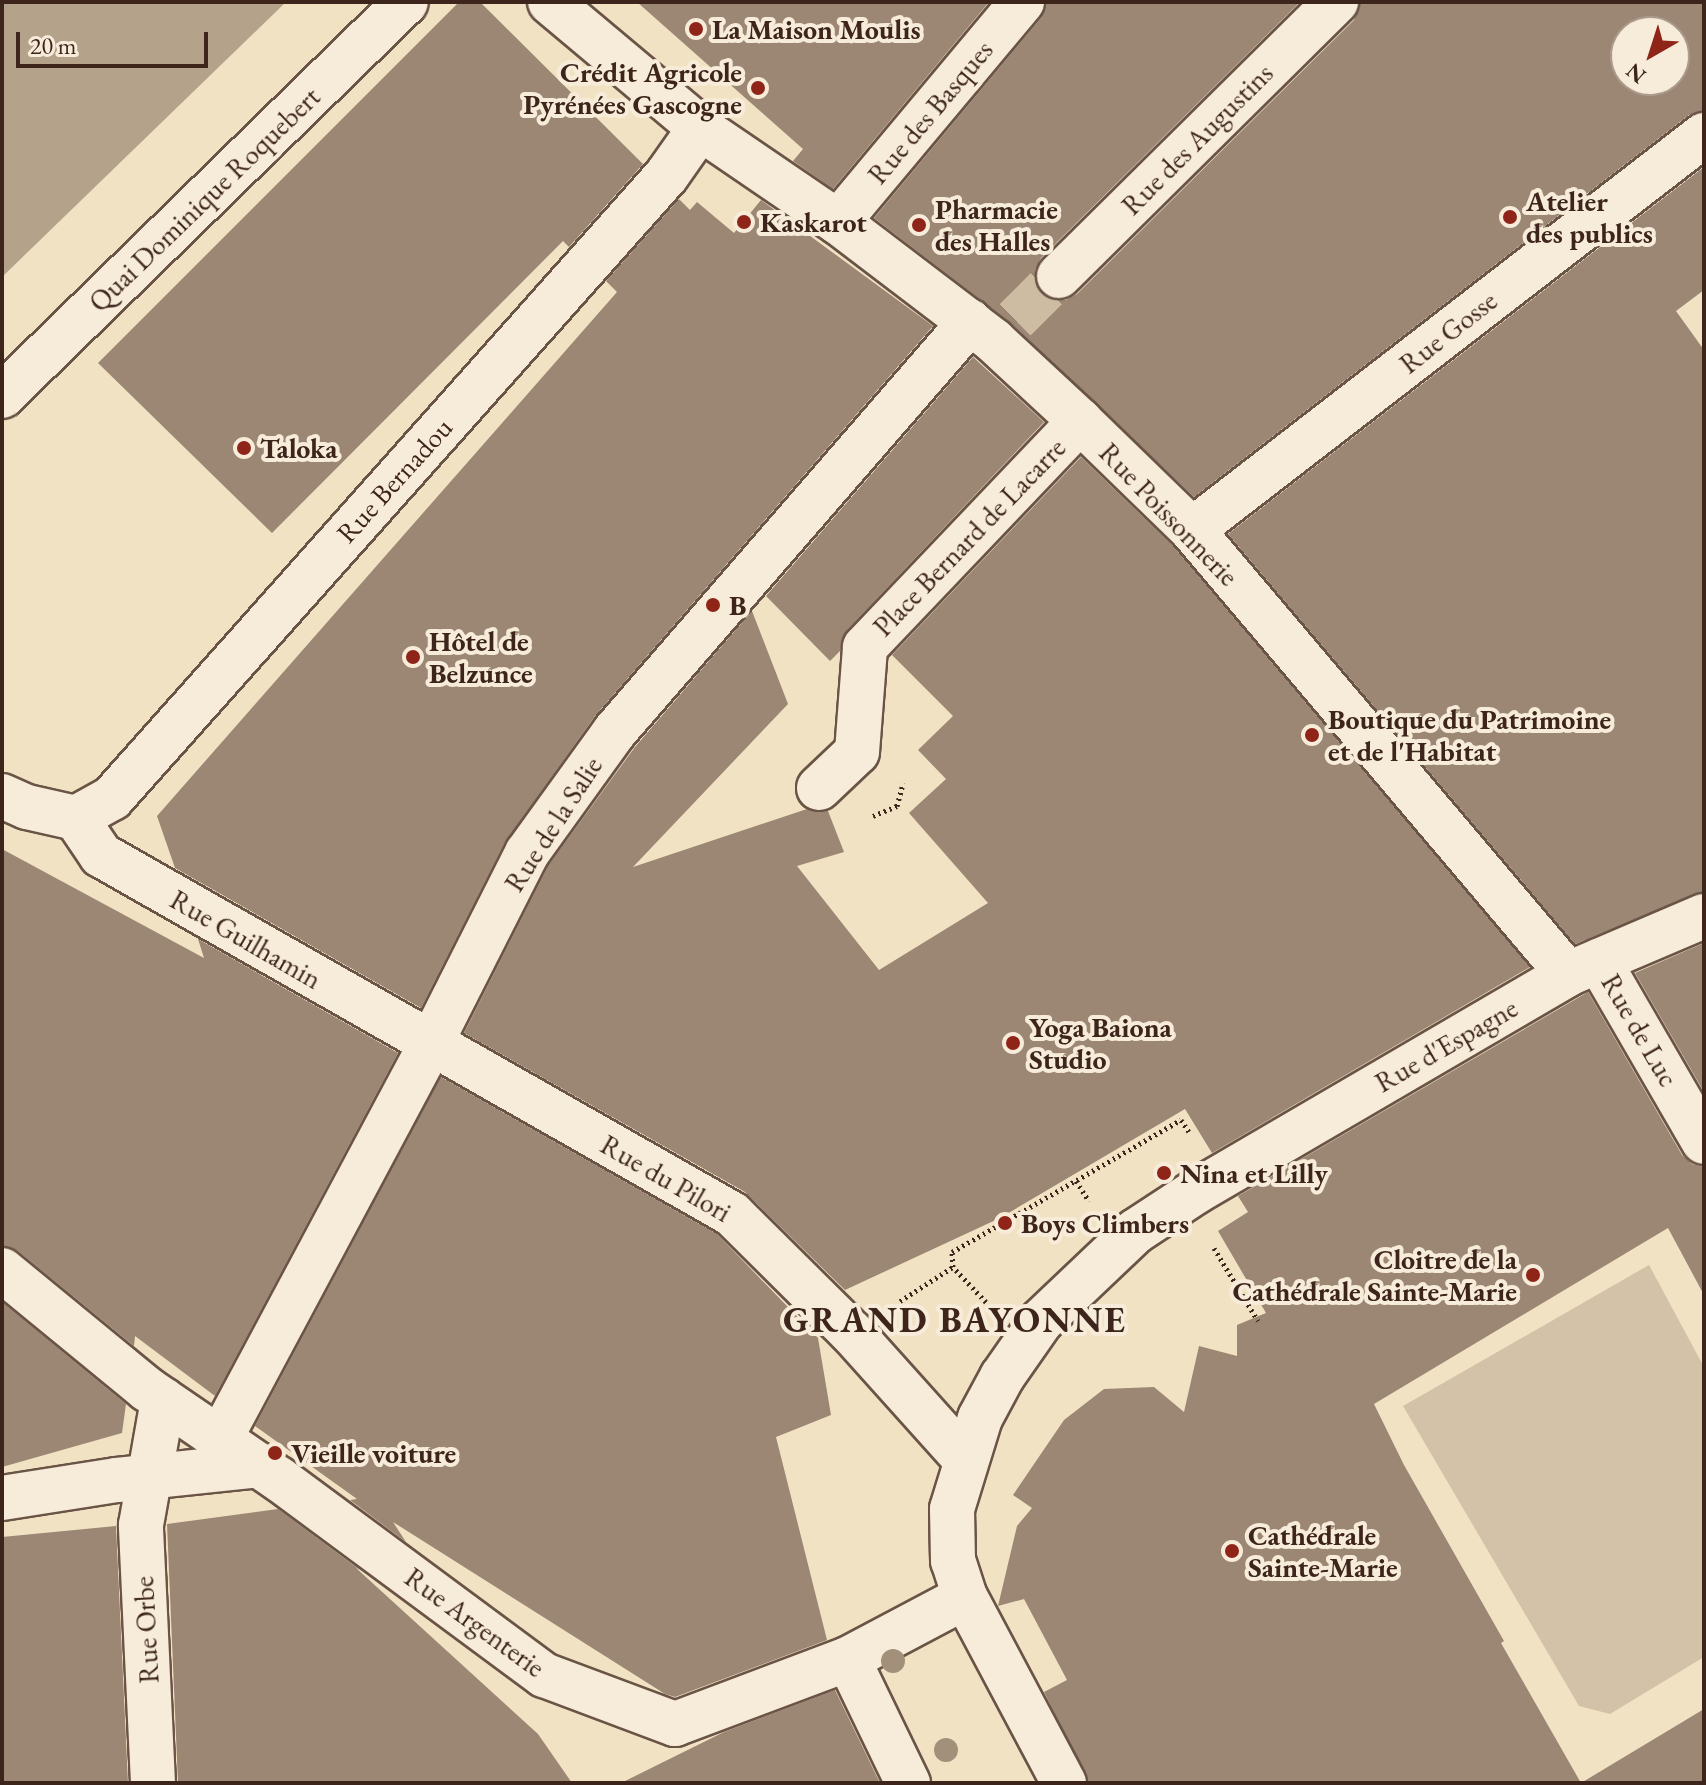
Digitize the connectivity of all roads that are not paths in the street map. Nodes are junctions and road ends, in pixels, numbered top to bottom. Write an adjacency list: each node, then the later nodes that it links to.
1 (406, 2): 10 (street, Quai Dominique Roquebert)
2 (550, 2): 5 (street, Rue Poissonnerie)
3 (1022, 2): 7 (street, Rue des Basques)
4 (1336, 2): 8 (street, Rue des Augustins)
5 (700, 128): 7 (street, Rue Poissonnerie); 15 (street, Rue Bernadou)
6 (1704, 135): 12 (street, Rue Gosse)
7 (838, 222): 9 (street, Rue Poissonnerie)
8 (1059, 276)
9 (993, 328): 11 (street, Rue Poissonnerie); 18 (street, Rue de la Salie)
10 (2, 396)
11 (1080, 421): 12 (street, Rue Poissonnerie); 13 (street, Place Bernard de Lacarre)
12 (1192, 530): 17 (street, Rue Poissonnerie)
13 (819, 788)
14 (2, 796): 15 (street)
15 (76, 818): 18 (street, Rue Guilhamin)
16 (1704, 916): 17 (street, Rue d'Espagne)
17 (1584, 967): 19 (street, Rue de Luc); 23 (street, Rue d'Espagne)
18 (430, 1045): 22 (street, Rue de la Salie); 23 (street, Rue du Pilori)
19 (1704, 1142)
20 (2, 1270): 21 (street, Rue Argenterie)
21 (163, 1400): 22 (street, Rue Argenterie); 25 (street, Rue Orbe)
22 (220, 1439): 24 (street, Rue Argenterie)
23 (966, 1460): 27 (street, Rue d'Espagne)
24 (259, 1465): 25 (street); 28 (street, Rue Argenterie)
25 (148, 1477): 26 (street); 29 (street, Rue Orbe)
26 (2, 1498)
27 (965, 1597): 28 (street, Rue Argenterie); 31 (street, Rue d'Espagne)
28 (848, 1659): 30 (street)
29 (153, 1783)
30 (908, 1783)
31 (1064, 1783)

